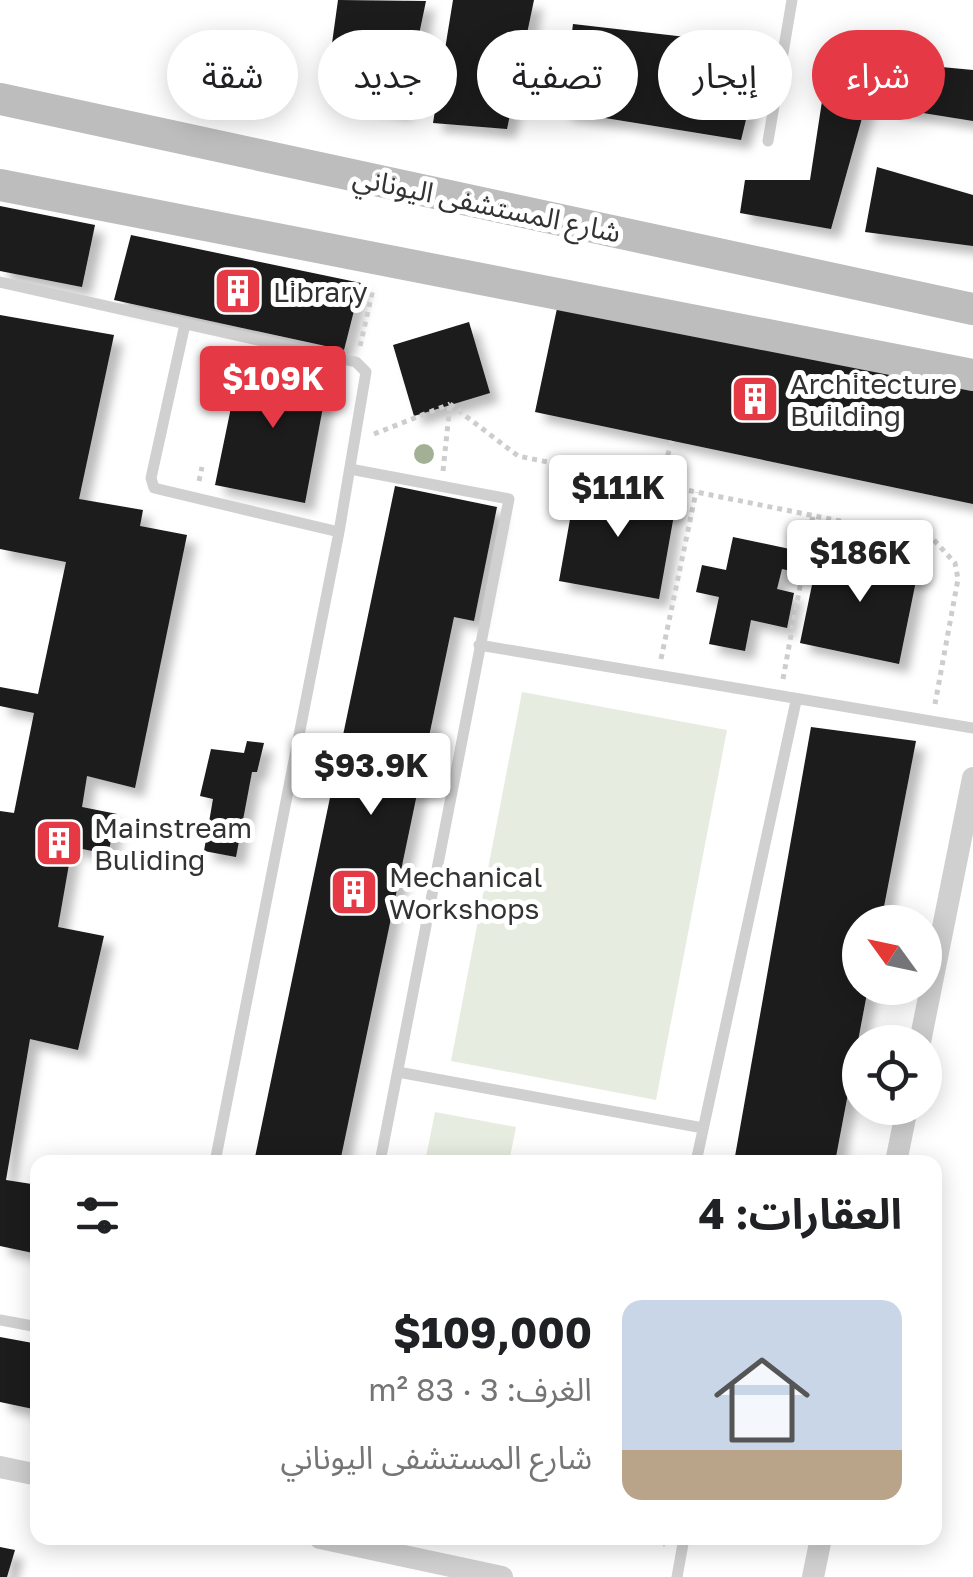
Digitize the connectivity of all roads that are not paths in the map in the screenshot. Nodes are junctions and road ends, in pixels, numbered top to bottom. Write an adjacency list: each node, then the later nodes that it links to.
1 (792, 0): 3 (lane)
2 (0, 100): 6 (street, شارع المستشفى اليوناني)
3 (768, 142)
4 (0, 185): 8 (street)
5 (0, 282): 7 (lane)
6 (973, 309)
7 (185, 324): 9 (lane); 10 (lane)
8 (973, 375)
9 (350, 469): 10 (lane); 11 (lane)
10 (339, 532): 19 (lane)
11 (479, 645): 12 (lane); 16 (lane)
12 (796, 701): 13 (lane); 18 (lane)
13 (973, 728)
14 (973, 778): 15 (street)
15 (923, 1025)
16 (398, 1072): 18 (lane); 20 (lane)
17 (904, 1125): 22 (street)
18 (703, 1128): 21 (lane)
19 (216, 1155)
20 (381, 1155)
21 (697, 1155)
22 (897, 1155)
23 (0, 1320): 24 (lane)
24 (30, 1326)
25 (0, 1467): 26 (street)
26 (30, 1473)
27 (353, 1545): 30 (street)
28 (682, 1545): 31 (lane)
29 (820, 1545): 32 (street)
30 (502, 1577)
31 (677, 1577)
32 (813, 1577)

